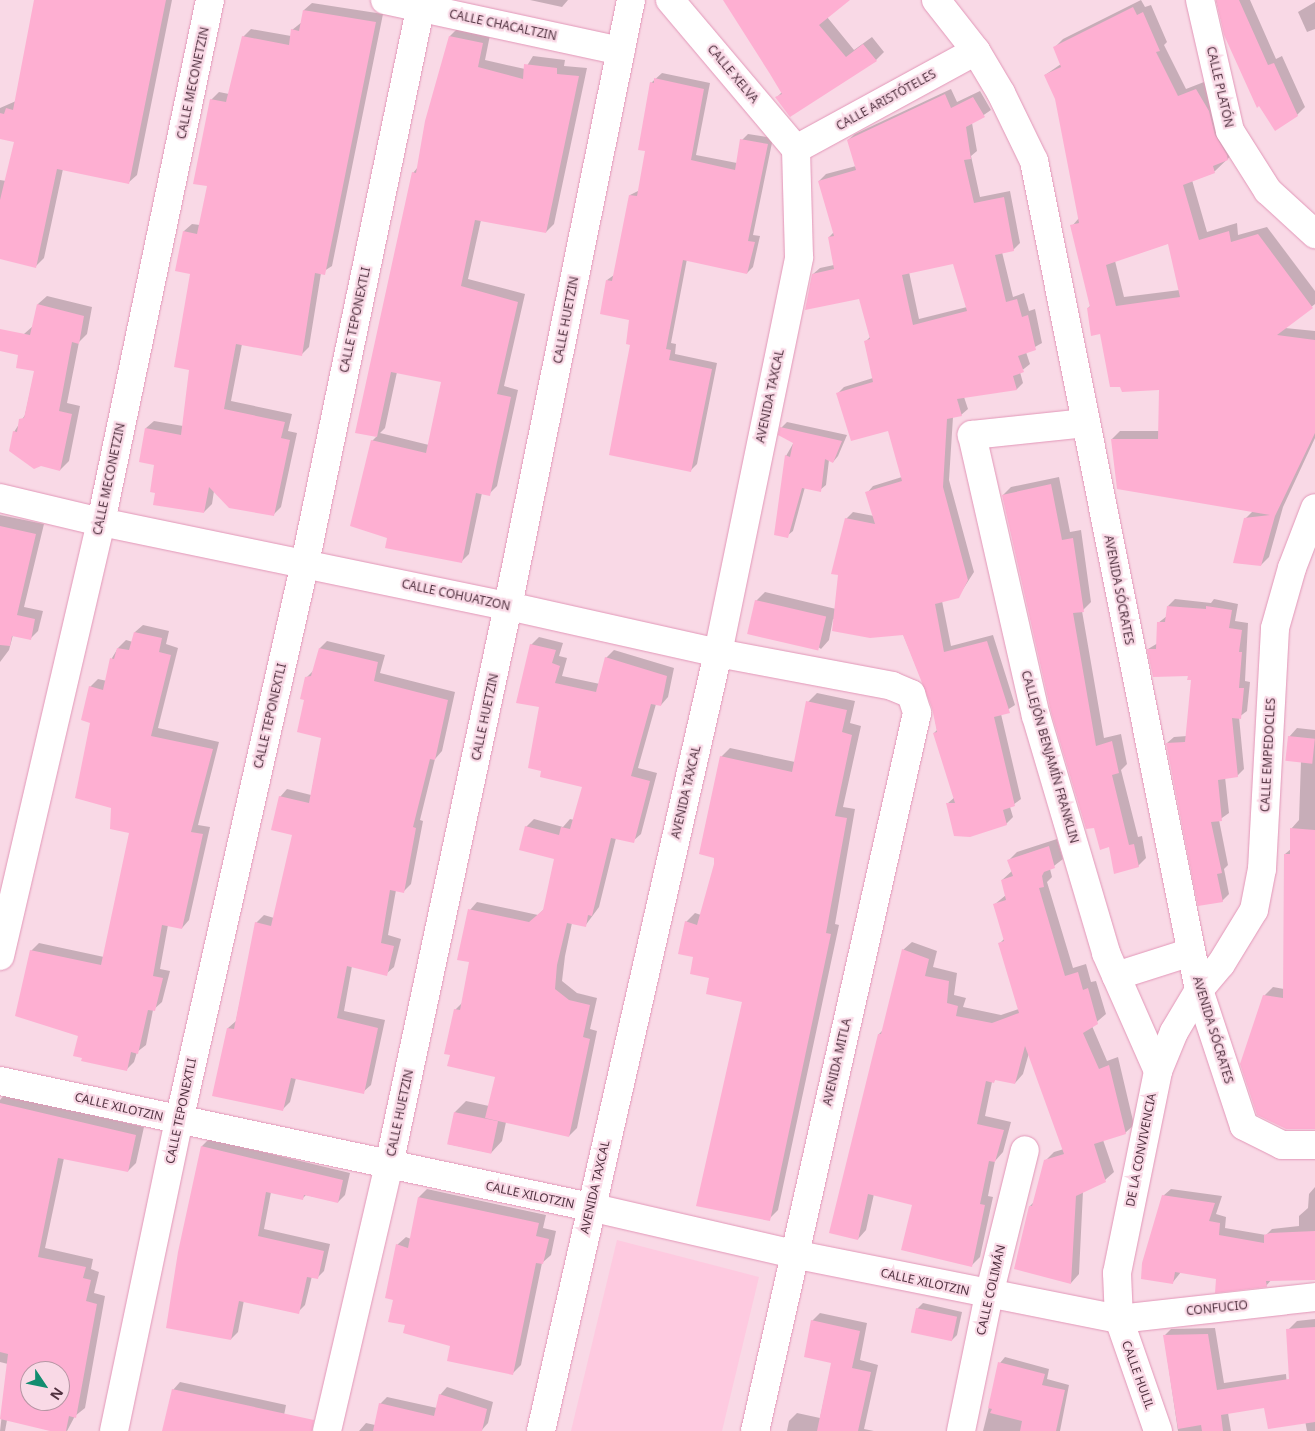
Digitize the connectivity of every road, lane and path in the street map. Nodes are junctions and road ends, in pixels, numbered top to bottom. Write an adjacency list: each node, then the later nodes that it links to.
1 (210, 0): 15 (street, CALLE MECONETZIN)
2 (385, 0): 7 (street, CALLE CHACALTZIN)
3 (631, 0): 8 (street, CALLE HUETZIN)
4 (670, 0): 10 (street, CALLE XELVA)
5 (936, 0): 9 (street, AVENIDA SÓCRATES)
6 (1200, 0): 11 (street, CALLE PLATÓN)
7 (421, 4): 8 (street, CALLE CHACALTZIN); 16 (street, CALLE TEPONEXTLI)
8 (621, 51): 17 (street, CALLE HUETZIN)
9 (976, 51): 10 (street, CALLE ARISTÓTELES); 12 (street, AVENIDA SÓCRATES)
10 (796, 149): 18 (street, AVENIDA TAXCAL)
11 (1315, 234)
12 (1086, 423): 20 (street, AVENIDA SÓCRATES); 22 (street, CALLEJÓN BENJAMÍN FRANKLIN)
13 (0, 498): 15 (street, CALLE COHUATZON)
14 (1315, 508): 23 (street, CALLE EMPEDOCLES)
15 (100, 522): 16 (street, CALLE COHUATZON); 21 (street, CALLE MECONETZIN)
16 (305, 563): 17 (street, CALLE COHUATZON); 26 (street, CALLE TEPONEXTLI)
17 (508, 606): 18 (street, CALLE COHUATZON); 29 (street, CALLE HUETZIN)
18 (718, 653): 19 (street, CALLE COHUATZON); 30 (street, AVENIDA TAXCAL)
19 (911, 694): 31 (street, AVENIDA MITLA)
20 (1191, 952): 22 (street); 23 (street, AVENIDA SÓCRATES)
21 (0, 956)
22 (1116, 976): 24 (street, CALLEJÓN BENJAMÍN FRANKLIN)
23 (1199, 990): 24 (street, DE LA CONVIVENCIA); 27 (street, AVENIDA SÓCRATES)
24 (1158, 1071): 34 (street, DE LA CONVIVENCIA)
25 (0, 1080): 26 (street, CALLE XILOTZIN)
26 (179, 1121): 29 (street, CALLE XILOTZIN); 35 (street, CALLE TEPONEXTLI)
27 (1315, 1145)
28 (1025, 1150): 32 (street, CALLE COLIMÁN)
29 (389, 1165): 30 (street, CALLE XILOTZIN); 36 (street, CALLE HUETZIN)
30 (590, 1207): 31 (street, CALLE XILOTZIN); 37 (street, AVENIDA TAXCAL)
31 (793, 1254): 32 (street, CALLE XILOTZIN); 38 (street, AVENIDA MITLA)
32 (989, 1296): 34 (street, CALLE XILOTZIN); 39 (street, CALLE COLIMÁN)
33 (1315, 1297): 34 (street, CONFUCIO)
34 (1118, 1318): 40 (street, CALLE HULIL)
35 (114, 1431)
36 (327, 1431)
37 (541, 1431)
38 (755, 1431)
39 (961, 1431)
40 (1158, 1431)

